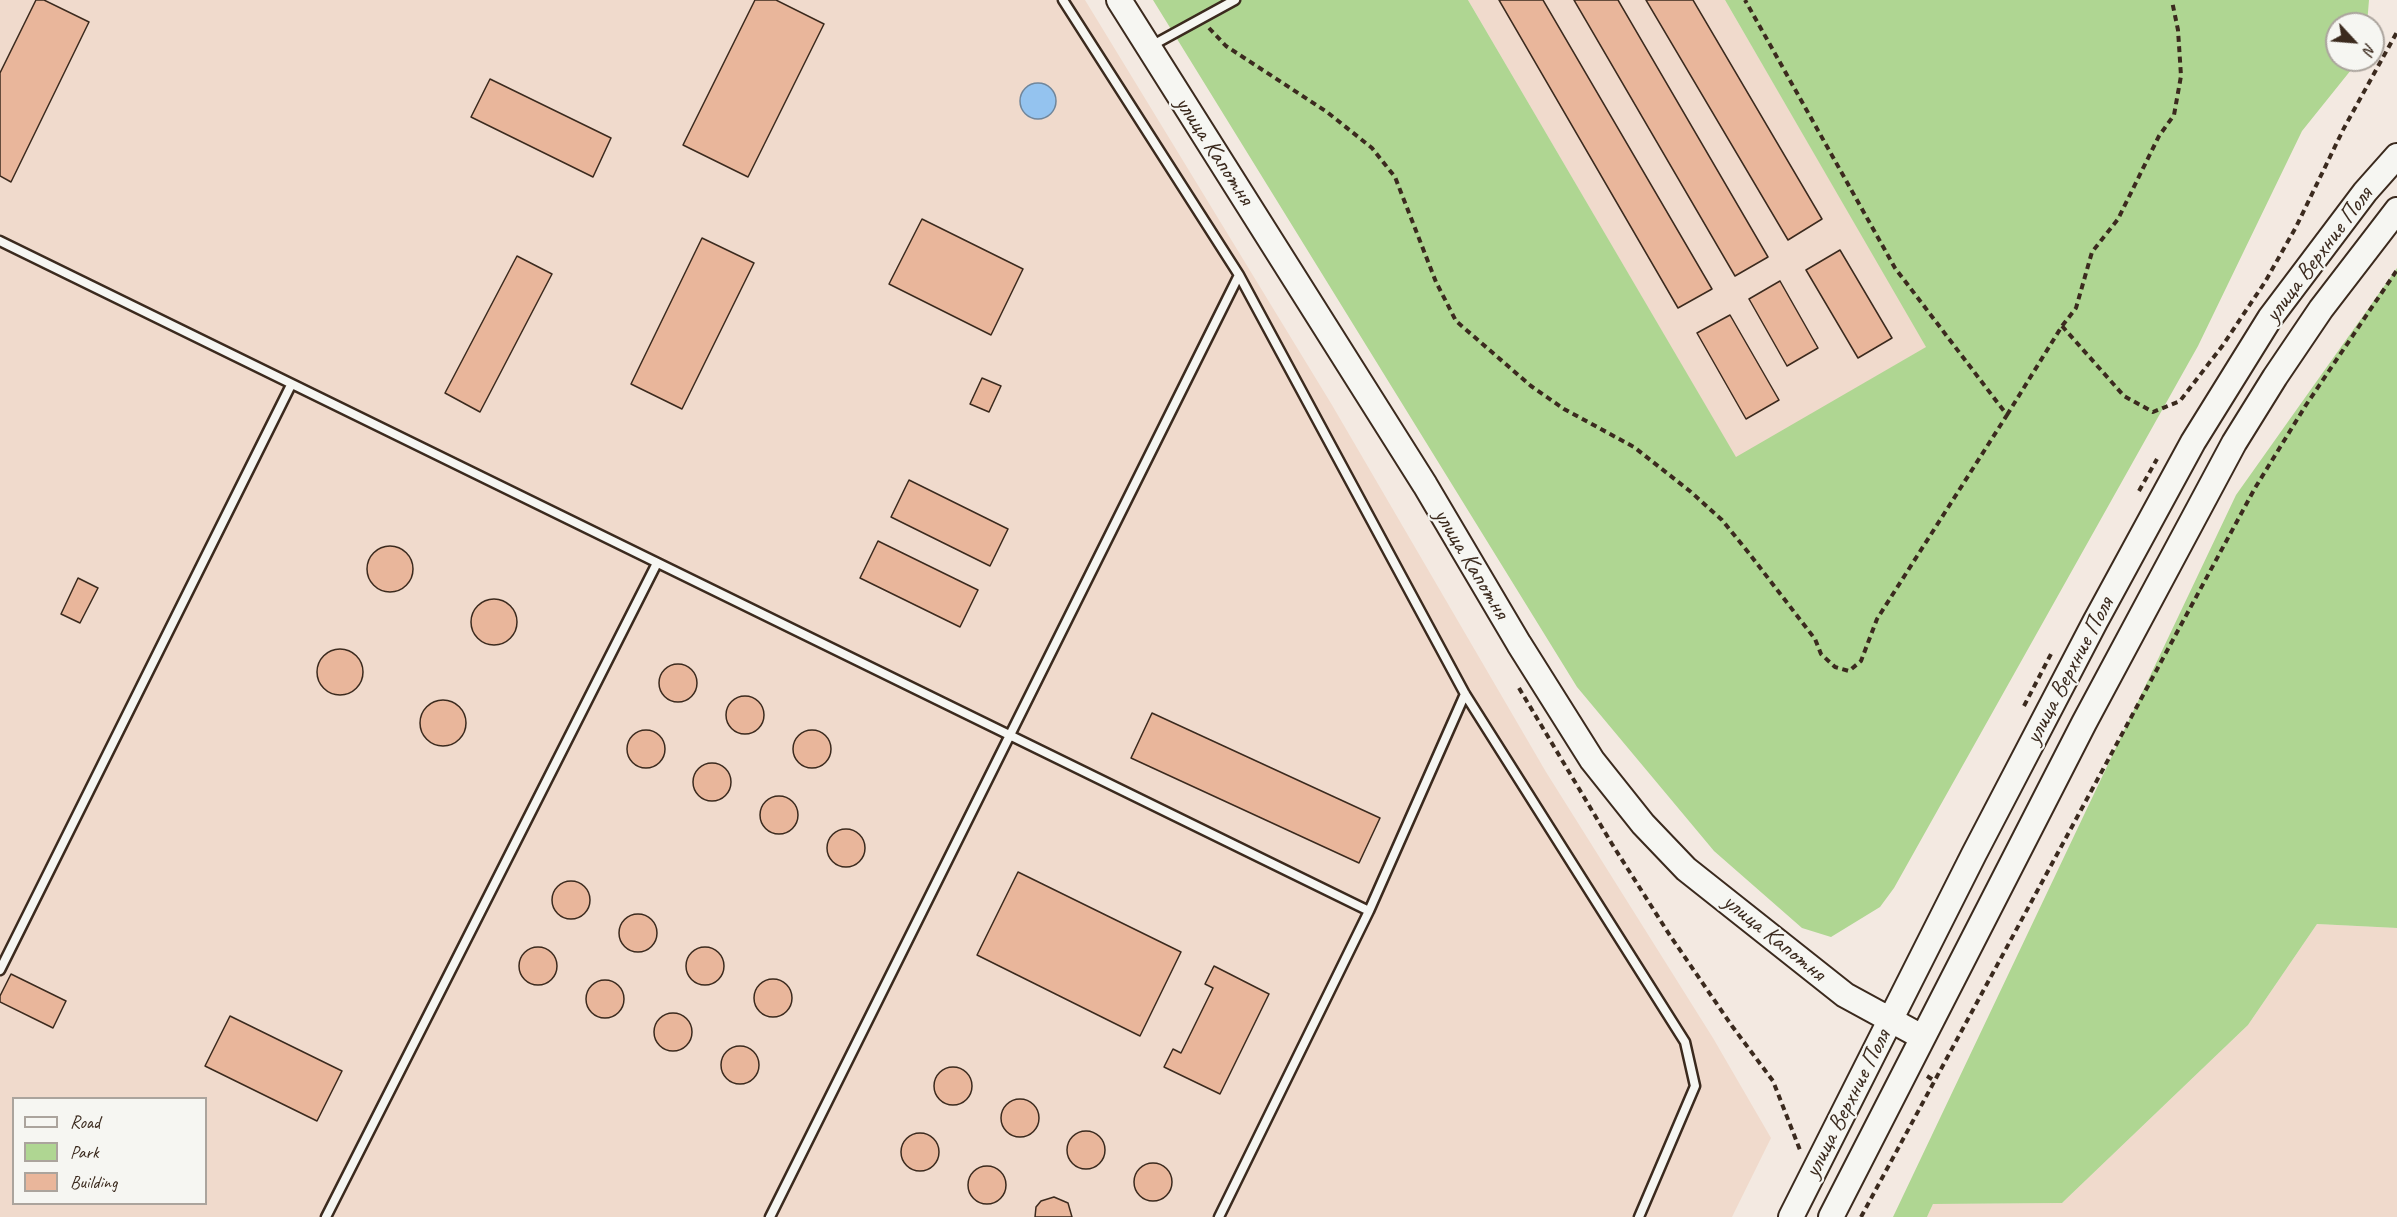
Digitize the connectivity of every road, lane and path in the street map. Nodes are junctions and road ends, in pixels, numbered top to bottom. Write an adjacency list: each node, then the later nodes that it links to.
1 (1063, 0): 13 (lane)
2 (1119, 0): 8 (main road, улица Капотня)
3 (1235, 0): 6 (lane)
4 (1745, 0): 16 (path)
5 (2172, 2): 14 (path)
6 (1201, 19): 8 (lane); 16 (path)
7 (2397, 32): 14 (path)
8 (1148, 48): 22 (main road, улица Капотня)
9 (2397, 156): 22 (main road, улица Верхние Поля)
10 (2397, 210): 23 (main road, улица Верхние Поля)
11 (0, 241): 15 (lane)
12 (2397, 270): 30 (path)
13 (1239, 275): 18 (lane); 19 (lane)
14 (2062, 326): 16 (path)
15 (291, 385): 17 (lane); 21 (lane)
16 (2007, 415)
17 (657, 563): 19 (lane); 24 (lane)
18 (1465, 694): 20 (lane); 27 (lane)
19 (1010, 735): 20 (lane); 25 (lane)
20 (1369, 911): 26 (lane)
21 (0, 970)
22 (1891, 1020): 23 (main road, улица Капотня); 28 (main road, улица Верхние Поля)
23 (1922, 1037): 29 (main road, улица Верхние Поля)
24 (326, 1217)
25 (770, 1217)
26 (1219, 1217)
27 (1639, 1217)
28 (1791, 1217)
29 (1831, 1217)
30 (1861, 1217)

